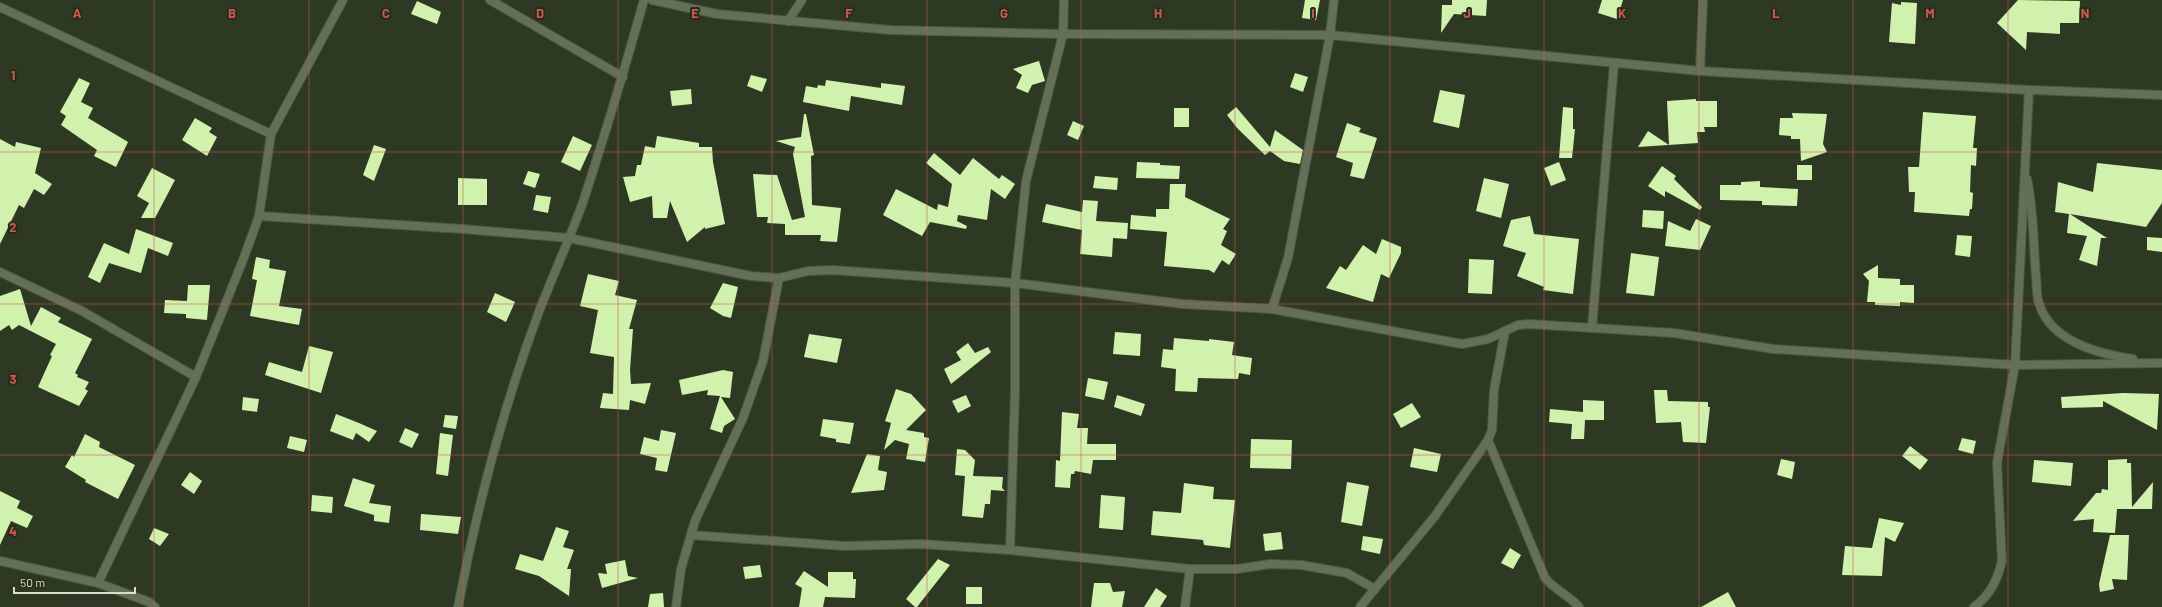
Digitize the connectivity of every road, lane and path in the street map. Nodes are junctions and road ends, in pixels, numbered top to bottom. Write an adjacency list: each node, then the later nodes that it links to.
1 (343, 0): 18 (street)
2 (490, 0): 15 (street)
3 (644, 0): 15 (street)
4 (652, 0): 10 (street)
5 (802, 0): 10 (street)
6 (1064, 0): 11 (street)
7 (1334, 0): 12 (street)
8 (1704, 0): 14 (street)
9 (0, 7): 18 (street)
10 (788, 21): 11 (street)
11 (1063, 34): 12 (street); 24 (street)
12 (1330, 35): 13 (street); 25 (street)
13 (1614, 64): 14 (street); 26 (street)
14 (1700, 71): 16 (street)
15 (623, 77): 21 (street)
16 (2029, 90): 17 (street); 19 (street)
17 (2162, 95)
18 (271, 134): 20 (street)
19 (2025, 167): 28 (street); 29 (street)
20 (259, 216): 21 (street); 30 (street)
21 (569, 238): 23 (street); 39 (street)
22 (0, 272): 30 (street)
23 (779, 278): 24 (street); 32 (street)
24 (1015, 283): 25 (street); 33 (street)
25 (1272, 309): 27 (street)
26 (1592, 328): 27 (street); 29 (street)
27 (1506, 331): 31 (street)
28 (2158, 363): 29 (street)
29 (2015, 365): 44 (street)
30 (196, 377): 36 (street)
31 (1488, 440): 37 (street); 43 (street)
32 (691, 534): 33 (street); 40 (street)
33 (1010, 550): 35 (street)
34 (0, 561): 36 (street)
35 (1190, 569): 37 (street); 41 (street)
36 (98, 583): 38 (street)
37 (1375, 589): 42 (street)
38 (150, 605)
39 (458, 607)
40 (676, 607)
41 (1185, 607)
42 (1360, 607)
43 (1579, 607)
44 (1974, 607)

